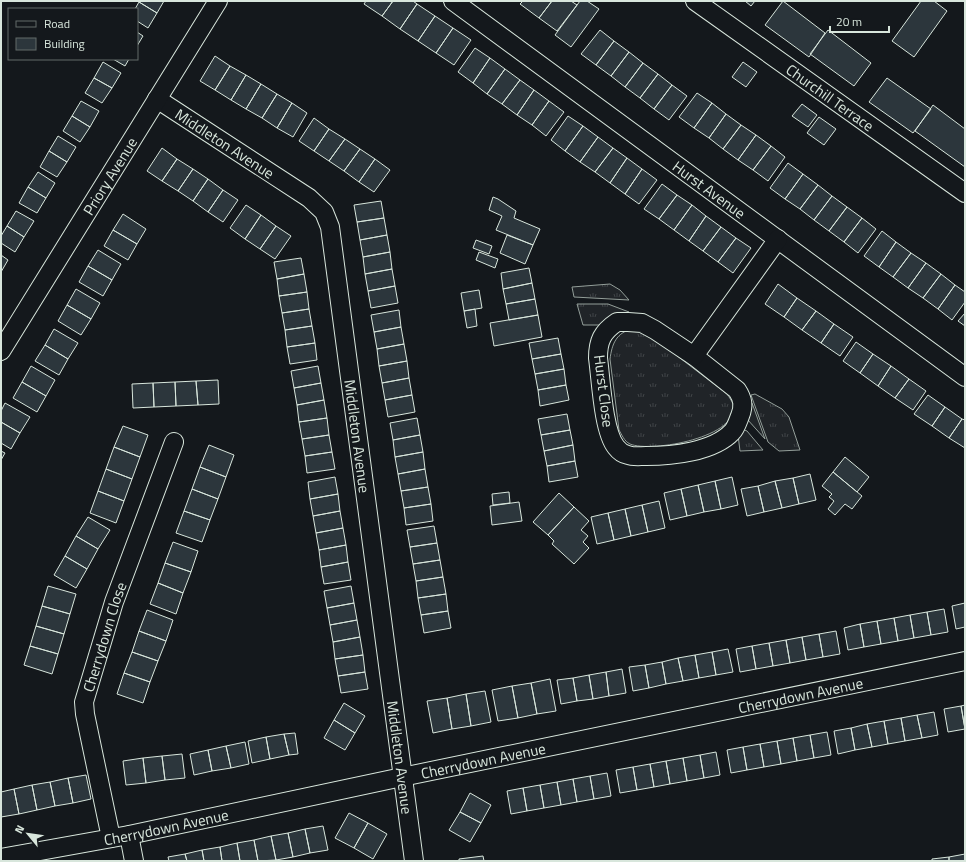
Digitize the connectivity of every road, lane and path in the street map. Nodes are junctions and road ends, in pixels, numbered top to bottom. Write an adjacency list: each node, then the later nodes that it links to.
1 (218, 1): 4 (street, Priory Avenue)
2 (453, 1): 6 (street, Hurst Avenue)
3 (696, 1): 5 (street, Churchill Terrace)
4 (157, 99): 7 (street, Priory Avenue); 12 (street, Middleton Avenue)
5 (965, 193)
6 (778, 239): 8 (street); 9 (street, Hurst Avenue)
7 (1, 351)
8 (694, 356): 8 (street, Hurst Close)
9 (965, 377)
10 (174, 442): 13 (street, Cherrydown Close)
11 (965, 661): 12 (street, Cherrydown Avenue)
12 (402, 777): 13 (street, Cherrydown Avenue); 16 (street, Middleton Avenue)
13 (120, 837): 14 (street, Cherrydown Avenue); 15 (street, Cherrydown Close)
14 (1, 858)
15 (134, 861)
16 (414, 861)

